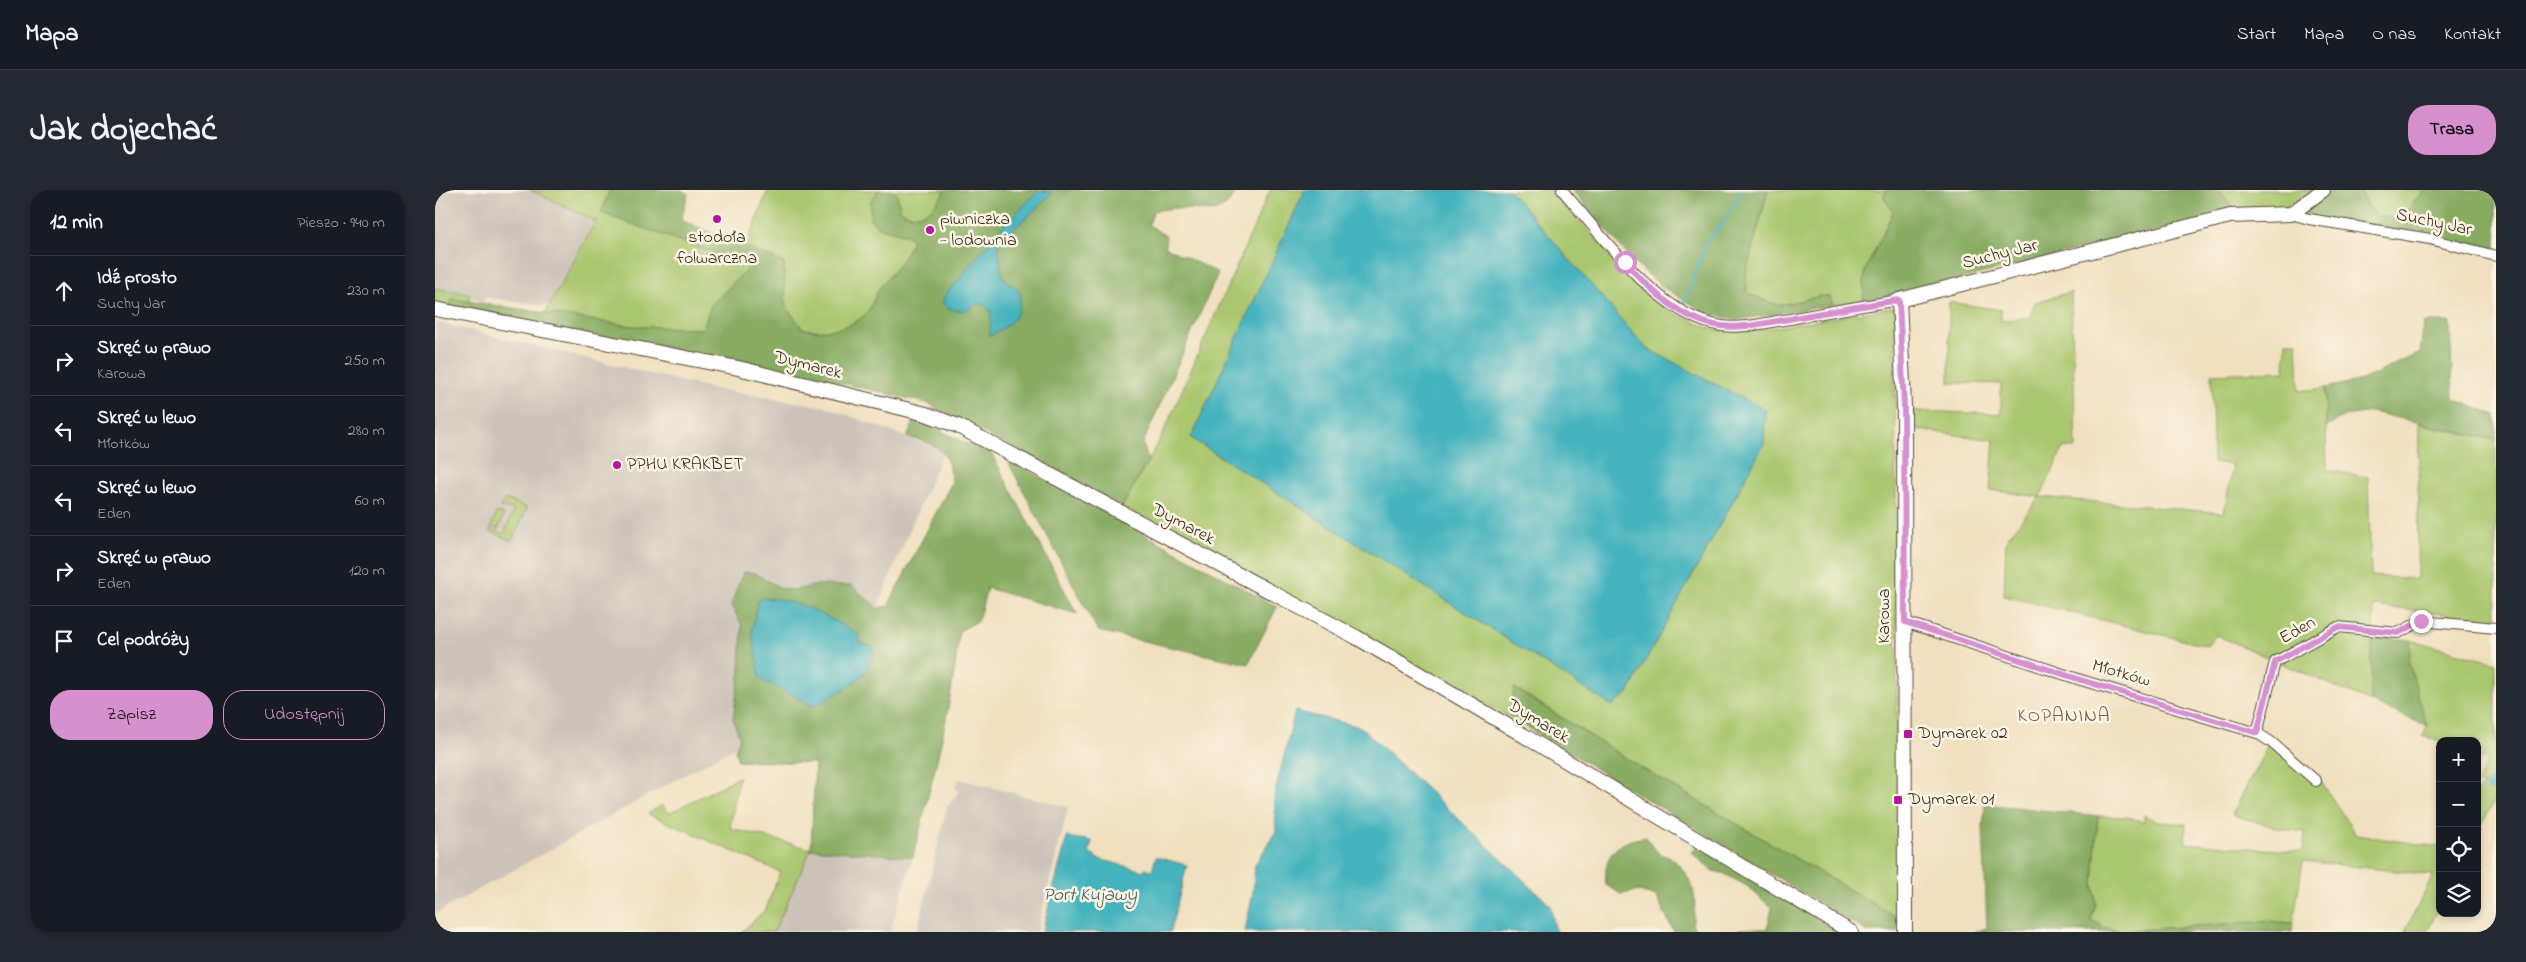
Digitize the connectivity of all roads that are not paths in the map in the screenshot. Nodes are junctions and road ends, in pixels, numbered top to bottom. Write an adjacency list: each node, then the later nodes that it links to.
1 (1563, 190): 5 (street, Suchy Jar)
2 (2323, 190): 3 (street)
3 (2291, 214): 4 (street, Suchy Jar); 5 (street, Suchy Jar)
4 (2496, 256)
5 (1899, 300): 7 (street, Karowa)
6 (435, 309): 11 (street, Dymarek)
7 (1905, 622): 9 (street, Młotków); 12 (street, Karowa)
8 (2496, 628): 9 (street, Eden)
9 (2257, 733): 10 (street, Młotków)
10 (2316, 781)
11 (1851, 932)
12 (1905, 932)

